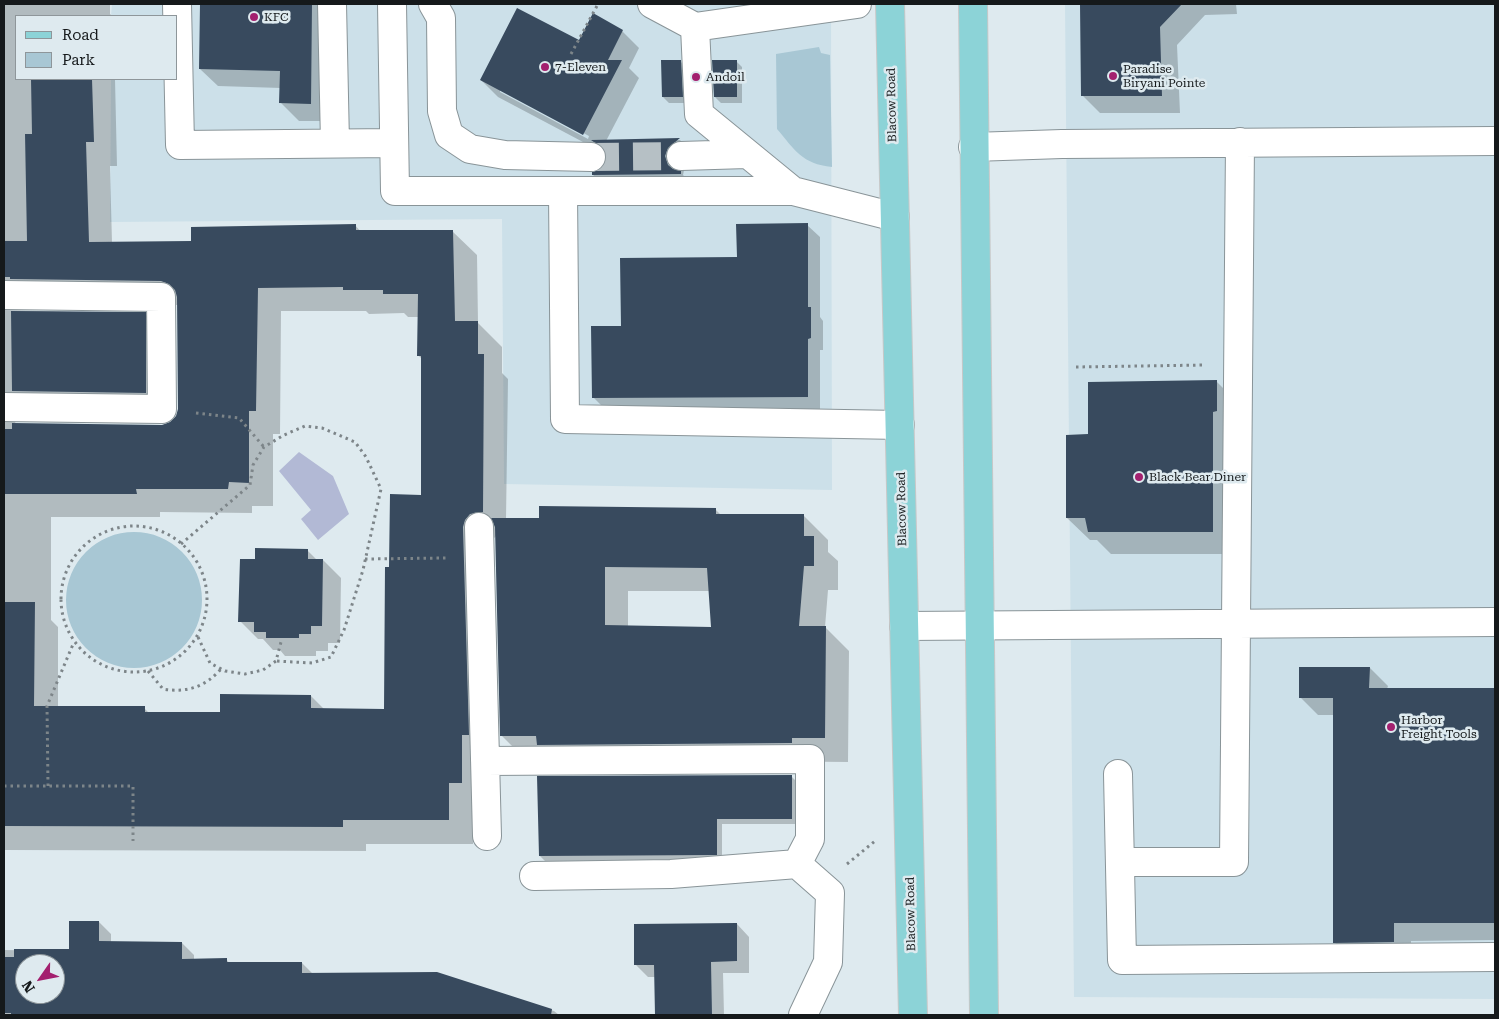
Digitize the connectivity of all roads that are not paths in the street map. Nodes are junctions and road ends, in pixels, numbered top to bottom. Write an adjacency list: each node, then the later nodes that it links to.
1 (332, 4): 14 (street)
2 (392, 4): 15 (street)
3 (433, 4): 19 (street)
4 (652, 4): 9 (street)
5 (857, 4): 9 (street)
6 (890, 4): 22 (main road, Blacow Road)
7 (973, 4): 11 (main road)
8 (984, 4): 11 (main road)
9 (694, 27): 17 (street)
10 (178, 51): 14 (street)
11 (974, 71): 16 (main road)
12 (1495, 141): 13 (street)
13 (1240, 142): 16 (street); 28 (street)
14 (334, 143): 15 (street)
15 (394, 143): 20 (street)
16 (973, 147): 29 (main road)
17 (747, 154): 18 (street); 21 (street)
18 (681, 156)
19 (591, 157)
20 (563, 191): 21 (street); 25 (street)
21 (793, 191): 22 (street)
22 (895, 217): 25 (main road, Blacow Road)
23 (4, 294): 24 (street)
24 (4, 407)
25 (900, 425): 30 (main road, Blacow Road)
26 (479, 527): 31 (street)
27 (1495, 622): 28 (street)
28 (1236, 624): 29 (street); 34 (street)
29 (979, 625): 30 (street); 40 (main road)
30 (904, 626): 39 (main road, Blacow Road)
31 (485, 761): 33 (street); 35 (street)
32 (1118, 774): 34 (street)
33 (488, 836)
34 (1120, 862): 37 (street)
35 (797, 864): 36 (street); 38 (street)
36 (534, 876)
37 (1495, 957)
38 (803, 1015)
39 (913, 1015)
40 (984, 1015)

